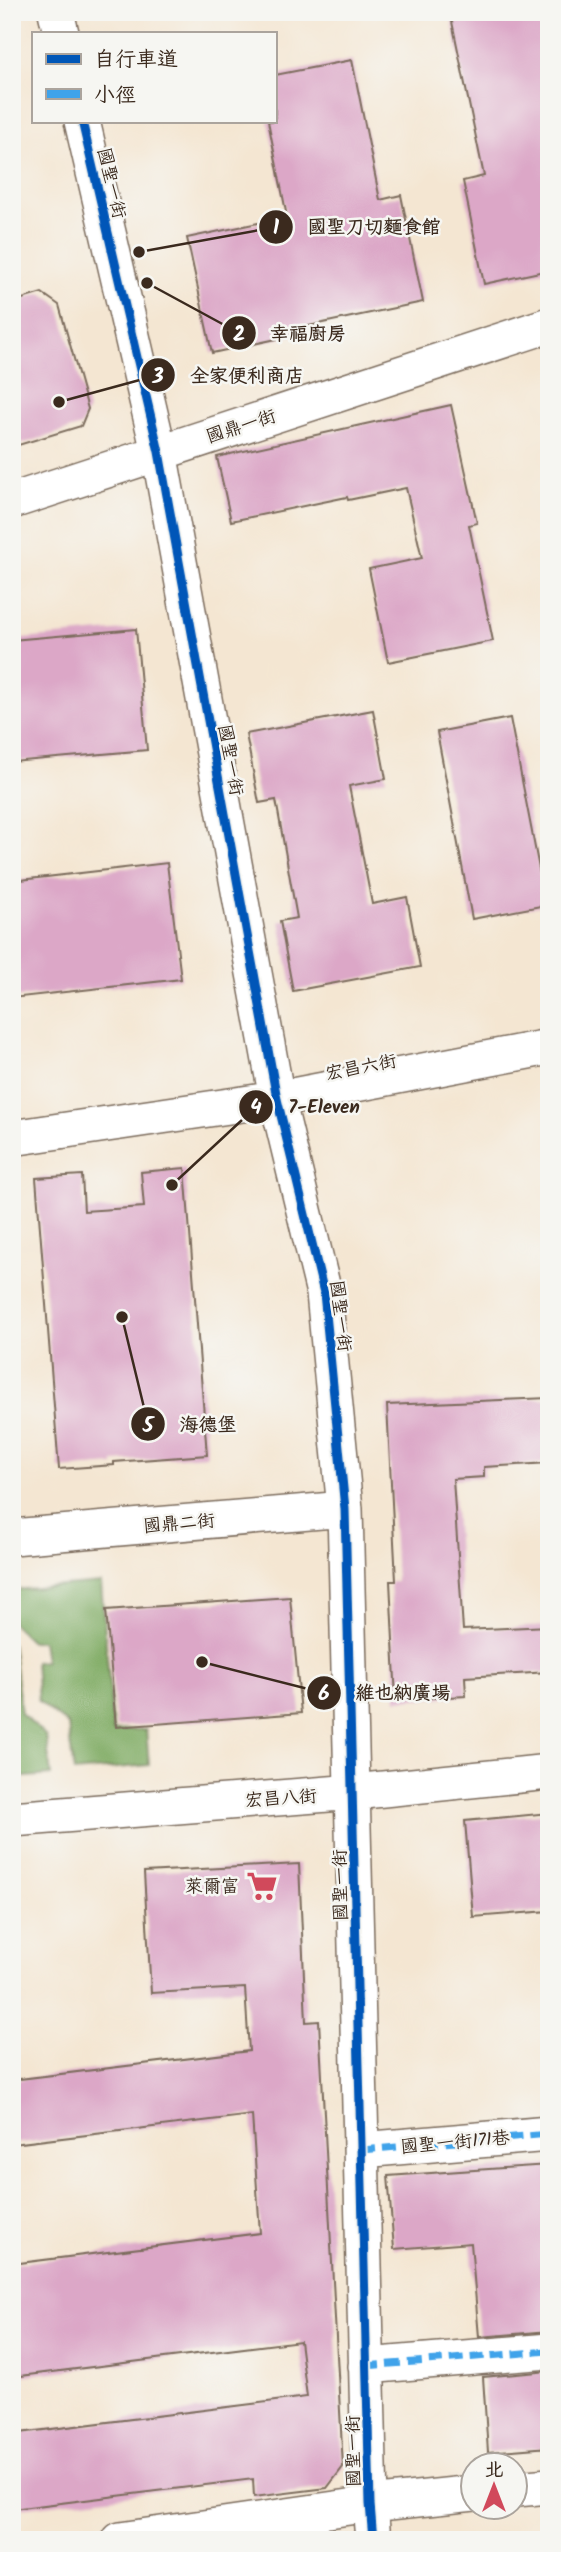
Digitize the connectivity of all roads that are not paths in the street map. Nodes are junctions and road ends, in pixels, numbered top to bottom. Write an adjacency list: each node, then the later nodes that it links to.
1 (56, 12): 2 (street)
2 (61, 32)
3 (82, 122): 5 (street, 國聖一街)
4 (549, 325): 5 (street, 國鼎一街)
5 (159, 452): 6 (street, 國鼎一街); 8 (street, 國聖一街)
6 (12, 501)
7 (549, 1047): 8 (street, 宏昌六街)
8 (277, 1099): 9 (street, 宏昌六街); 10 (street, 國聖一街)
9 (12, 1139)
10 (345, 1509): 11 (street, 國鼎二街); 13 (street, 國聖一街)
11 (12, 1537)
12 (549, 1772): 13 (street, 宏昌八街)
13 (354, 1792): 14 (street, 宏昌八街); 16 (street, 國聖一街)
14 (12, 1819)
15 (549, 2134): 16 (street, 國聖一街171巷)
16 (362, 2150): 18 (street, 國聖一街)
17 (549, 2351): 18 (street)
18 (366, 2366): 22 (street, 國聖一街)
19 (549, 2486): 20 (street)
20 (530, 2488)
21 (460, 2494): 22 (street)
22 (370, 2504): 23 (street); 24 (street, 國聖一街)
23 (120, 2540)
24 (373, 2540)

